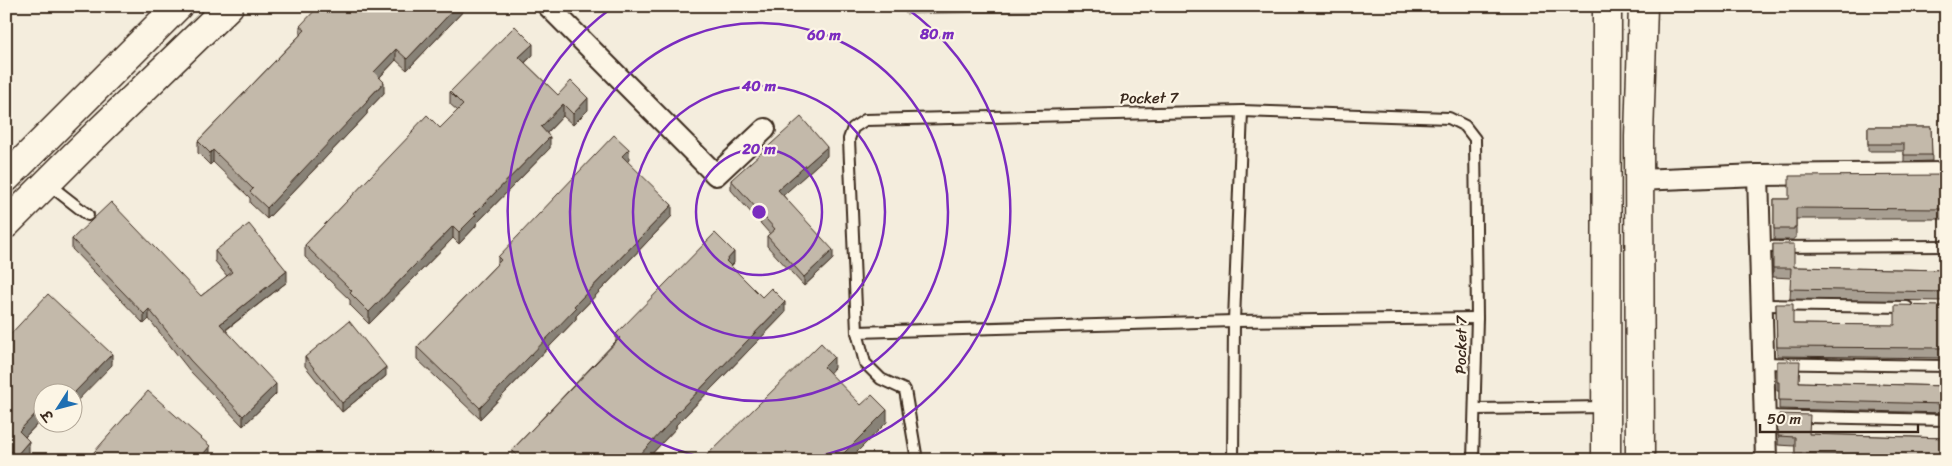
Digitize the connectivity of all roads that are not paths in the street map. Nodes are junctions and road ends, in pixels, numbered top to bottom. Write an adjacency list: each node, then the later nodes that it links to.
1 (178, 6): 12 (street)
2 (229, 6): 14 (street)
3 (548, 6): 7 (street)
4 (1607, 6): 8 (street)
5 (1643, 6): 9 (street)
6 (1242, 111): 21 (lane, Pocket 7); 22 (lane); 23 (lane, Pocket 7)
7 (765, 130)
8 (1605, 134): 9 (street); 26 (street)
9 (1639, 137): 13 (street)
10 (1946, 172): 11 (street)
11 (1758, 175): 13 (street); 18 (street)
12 (6, 178)
13 (1639, 180): 34 (street)
14 (47, 183): 15 (lane); 16 (street)
15 (88, 215)
16 (6, 224)
17 (1946, 246): 18 (lane)
18 (1760, 247): 19 (street)
19 (1762, 305): 20 (lane); 24 (street)
20 (1917, 308)
21 (1477, 318): 22 (lane); 27 (lane, Pocket 7)
22 (1234, 320): 23 (lane); 31 (lane)
23 (857, 332): 30 (lane, Pocket 7)
24 (1763, 363): 25 (lane); 28 (street)
25 (1946, 366)
26 (1606, 407): 27 (lane); 33 (street)
27 (1475, 409): 32 (lane, Pocket 7)
28 (1764, 416): 29 (lane); 35 (street)
29 (1946, 420)
30 (917, 460)
31 (1233, 460)
32 (1473, 460)
33 (1606, 460)
34 (1640, 460)
35 (1766, 460)

